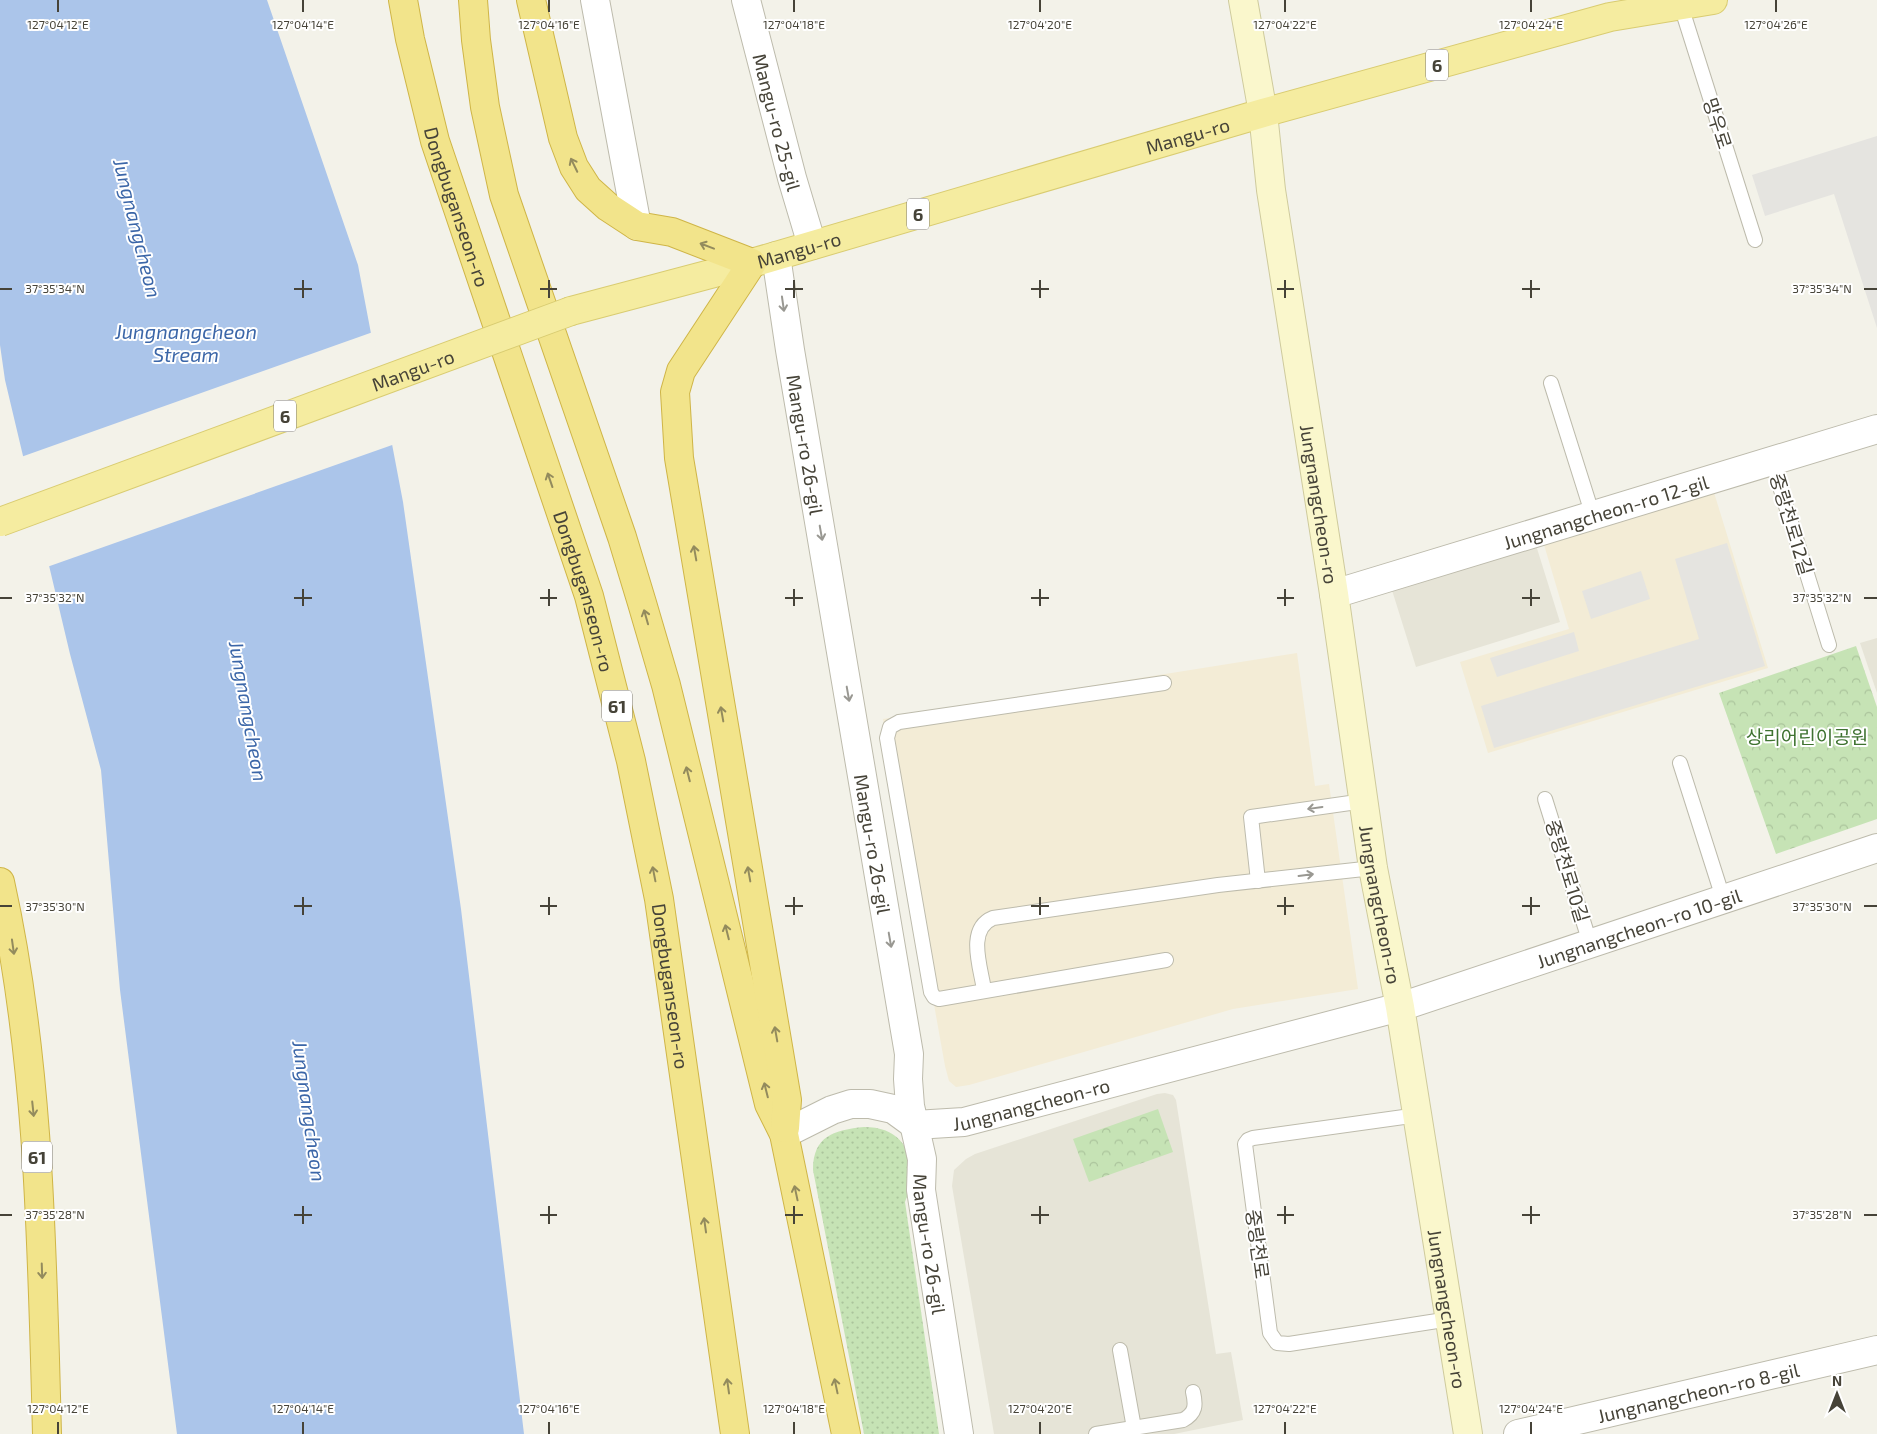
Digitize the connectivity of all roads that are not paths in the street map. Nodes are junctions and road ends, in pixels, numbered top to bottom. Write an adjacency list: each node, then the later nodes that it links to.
1 (404, 0): 45 (highway, Dongbuganseon-ro / 61, one-way to 1)
2 (473, 0): 38 (highway, one-way to 2)
3 (531, 0): 12 (highway, one-way to 3)
4 (595, 0): 12 (street)
5 (746, 0): 14 (street, Mangu-ro 25-gil)
6 (1243, 0): 11 (main road, Jungnangcheon-ro)
7 (1647, 0): 10 (main road, Mangu-ro / 6)
8 (1713, 0): 9 (main road, Mangu-ro / 6)
9 (1681, 6): 10 (main road, Mangu-ro / 6); 13 (lane, 망우로)
10 (1610, 17): 11 (main road, Mangu-ro / 6)
11 (1263, 113): 14 (main road, Mangu-ro / 6); 21 (main road, Jungnangcheon-ro)
12 (637, 226): 15 (highway, one-way to 12)
13 (1755, 240)
14 (812, 244): 15 (main road, Mangu-ro / 6)
15 (764, 260): 20 (main road, Mangu-ro / 6, bridge); 37 (street, Mangu-ro 26-gil, one-way to 37); 38 (highway, one-way to 15)
16 (1551, 383): 19 (lane)
17 (1877, 429): 18 (street, Jungnangcheon-ro 12-gil)
18 (1772, 461): 19 (street, Jungnangcheon-ro 12-gil); 22 (lane, 중랑천로12길)
19 (1593, 516): 21 (street, Jungnangcheon-ro 12-gil)
20 (0, 522)
21 (1334, 594): 26 (main road, Jungnangcheon-ro)
22 (1829, 645)
23 (1164, 683): 34 (lane)
24 (1680, 763): 31 (lane)
25 (1545, 799): 32 (lane, 중랑천로10길)
26 (1364, 801): 28 (main road, Jungnangcheon-ro); 29 (lane, one-way to 29)
27 (1877, 848): 31 (street, Jungnangcheon-ro 10-gil)
28 (1373, 868): 29 (lane, one-way to 28); 35 (main road, Jungnangcheon-ro)
29 (1258, 881): 34 (lane)
30 (0, 882): 44 (highway, 61, one-way to 44)
31 (1723, 898): 32 (street, Jungnangcheon-ro 10-gil)
32 (1590, 943): 35 (street, Jungnangcheon-ro 10-gil)
33 (1166, 960): 34 (lane)
34 (984, 990)
35 (1400, 1007): 36 (main road, Jungnangcheon-ro); 37 (street, Jungnangcheon-ro)
36 (1418, 1115): 39 (main road, Jungnangcheon-ro); 39 (lane, 중랑천로)
37 (916, 1126): 38 (street); 47 (street, Mangu-ro 26-gil)
38 (784, 1134): 46 (highway, one-way to 38)
39 (1450, 1319): 49 (main road, Jungnangcheon-ro)
40 (1120, 1350): 43 (lane)
41 (1877, 1350): 50 (street, Jungnangcheon-ro 8-gil)
42 (1193, 1392): 43 (lane)
43 (1134, 1428): 48 (lane)
44 (47, 1434)
45 (735, 1434)
46 (846, 1434)
47 (959, 1434)
48 (1096, 1434)
49 (1468, 1434)
50 (1518, 1434)

